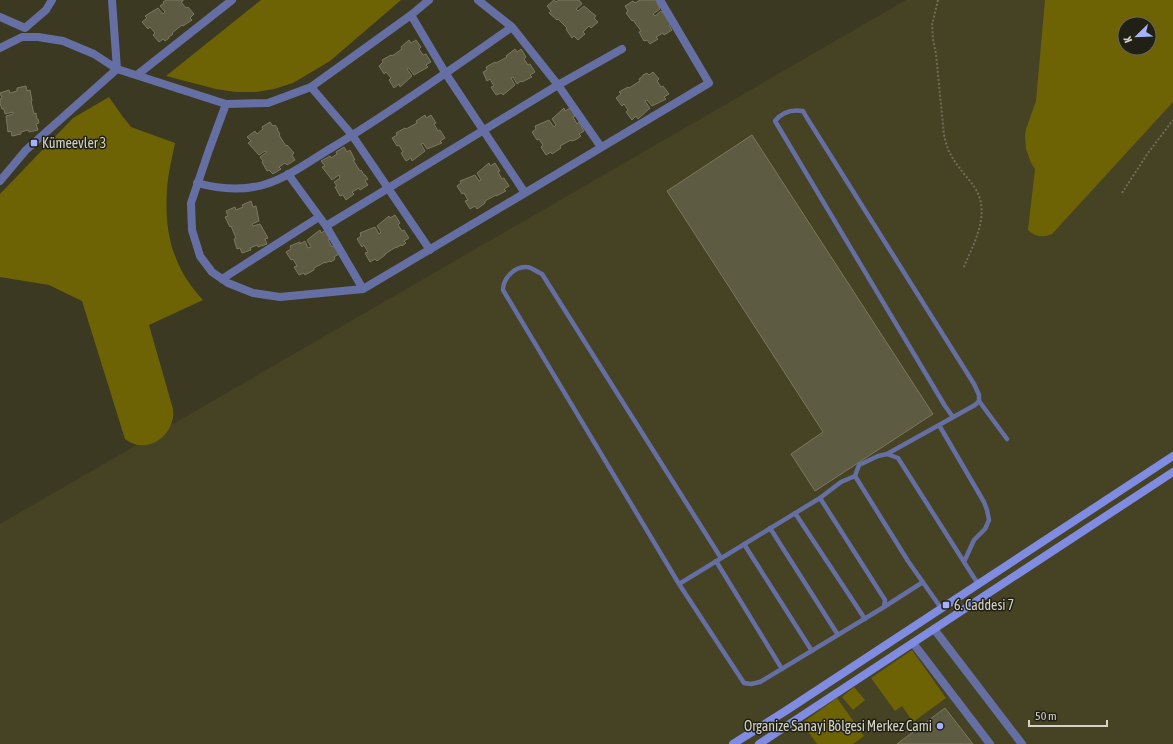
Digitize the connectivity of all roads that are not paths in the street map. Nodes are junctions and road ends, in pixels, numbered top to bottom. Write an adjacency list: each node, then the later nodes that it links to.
1 (52, 0): 8 (street)
2 (112, 0): 12 (street)
3 (232, 0): 14 (street)
4 (429, 0): 7 (street)
5 (478, 0): 9 (street)
6 (660, 0): 20 (street)
7 (411, 15): 13 (street); 16 (street)
8 (0, 17)
9 (512, 27): 13 (street); 15 (street)
10 (0, 48): 12 (street)
11 (622, 50): 15 (street)
12 (117, 69): 14 (street); 22 (street)
13 (446, 74): 18 (street); 19 (street)
14 (137, 75): 17 (street)
15 (558, 85): 18 (street); 20 (street)
16 (310, 87): 17 (street); 19 (street)
17 (226, 104): 23 (street)
18 (483, 129): 24 (street); 25 (street)
19 (352, 135): 21 (street); 24 (street)
20 (601, 147): 25 (street)
21 (288, 174): 23 (street); 26 (street)
22 (0, 181)
23 (198, 183): 29 (street)
24 (389, 189): 27 (street); 28 (street)
25 (525, 193): 28 (street)
26 (319, 217): 27 (street); 29 (street)
27 (326, 226): 30 (street)
28 (430, 250): 30 (street)
29 (222, 279): 30 (street)
30 (363, 289)
31 (979, 401): 32 (lane); 32 (lane); 34 (lane)
32 (953, 417): 33 (lane)
33 (940, 425): 35 (lane); 45 (lane)
34 (1007, 439)
35 (887, 454): 38 (lane); 45 (lane)
36 (1173, 456): 48 (street)
37 (1173, 472): 52 (street)
38 (855, 476): 39 (lane); 46 (lane)
39 (820, 498): 40 (lane); 49 (lane)
40 (795, 513): 41 (lane); 51 (lane)
41 (770, 528): 42 (lane); 53 (lane)
42 (744, 544): 43 (lane); 55 (lane)
43 (721, 558): 44 (lane); 47 (lane)
44 (716, 561): 47 (lane); 56 (lane)
45 (964, 562): 48 (lane)
46 (923, 582): 49 (lane); 50 (lane)
47 (679, 584): 56 (lane)
48 (978, 584): 50 (street)
49 (884, 607): 51 (lane)
50 (941, 608): 57 (street)
51 (864, 619): 53 (lane)
52 (934, 629): 54 (street); 60 (street)
53 (838, 635): 55 (lane)
54 (913, 643): 58 (street); 59 (street)
55 (812, 651): 56 (lane)
56 (782, 668)
57 (733, 744)
58 (759, 744)
59 (990, 744)
60 (1022, 744)

